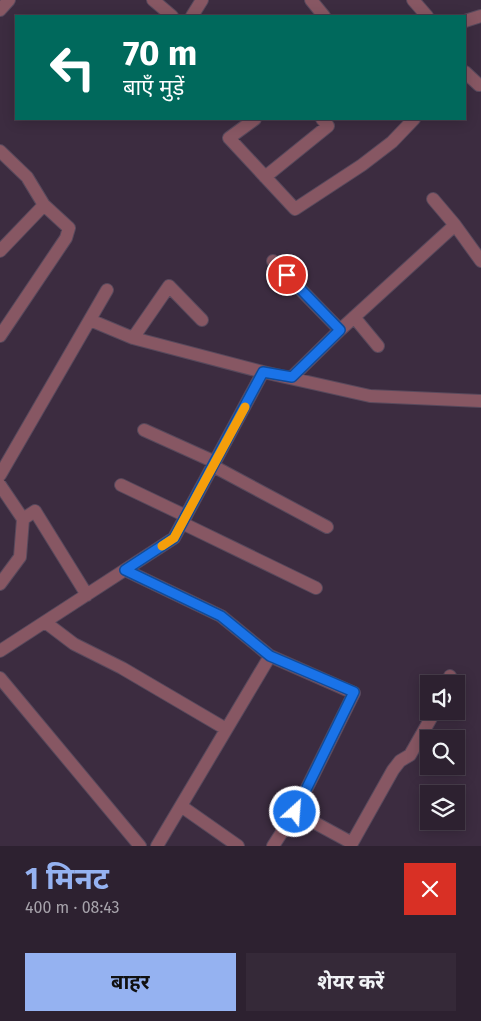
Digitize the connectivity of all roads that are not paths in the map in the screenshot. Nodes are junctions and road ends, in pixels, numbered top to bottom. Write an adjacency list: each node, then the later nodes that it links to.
1 (9, 0): 6 (street)
2 (153, 0): 7 (street)
3 (202, 0): 8 (street)
4 (310, 0): 9 (street)
5 (413, 0): 10 (street)
6 (0, 10)
7 (171, 15)
8 (193, 15)
9 (323, 15)
10 (426, 15)
11 (481, 16): 12 (street)
12 (466, 22)
13 (466, 73): 14 (street)
14 (479, 85)
15 (254, 120): 19 (street)
16 (323, 120): 19 (street)
17 (413, 120): 19 (street)
18 (3, 160): 21 (street)
19 (265, 177)
20 (433, 199): 22 (street)
21 (44, 205): 23 (street); 31 (street)
22 (455, 225): 25 (street); 27 (street)
23 (0, 251)
24 (273, 261): 30 (street)
25 (481, 261)
26 (107, 290): 28 (street)
27 (354, 316): 30 (street); 33 (street)
28 (90, 320): 32 (street); 39 (street)
29 (202, 320): 32 (street)
30 (340, 330): 35 (street)
31 (0, 336)
32 (133, 338): 34 (street)
33 (378, 346)
34 (263, 372): 35 (street); 38 (street)
35 (292, 377): 36 (street)
36 (481, 401)
37 (144, 430): 38 (street)
38 (214, 464): 42 (street); 44 (street)
39 (0, 475)
40 (121, 485): 42 (street)
41 (0, 486): 43 (street)
42 (184, 519): 45 (street); 47 (street)
43 (23, 520): 46 (street); 48 (street)
44 (327, 528)
45 (125, 570): 48 (street); 51 (street)
46 (0, 584)
47 (316, 588)
48 (87, 595): 49 (street)
49 (45, 622): 50 (street); 54 (street)
50 (0, 651)
51 (270, 656): 54 (street); 56 (street)
52 (0, 678): 57 (street)
53 (430, 720): 56 (street)
54 (226, 729): 55 (street)
55 (181, 806): 58 (street); 59 (street)
56 (295, 812): 60 (street)
57 (140, 846)
58 (157, 846)
59 (238, 846)
60 (273, 846)

